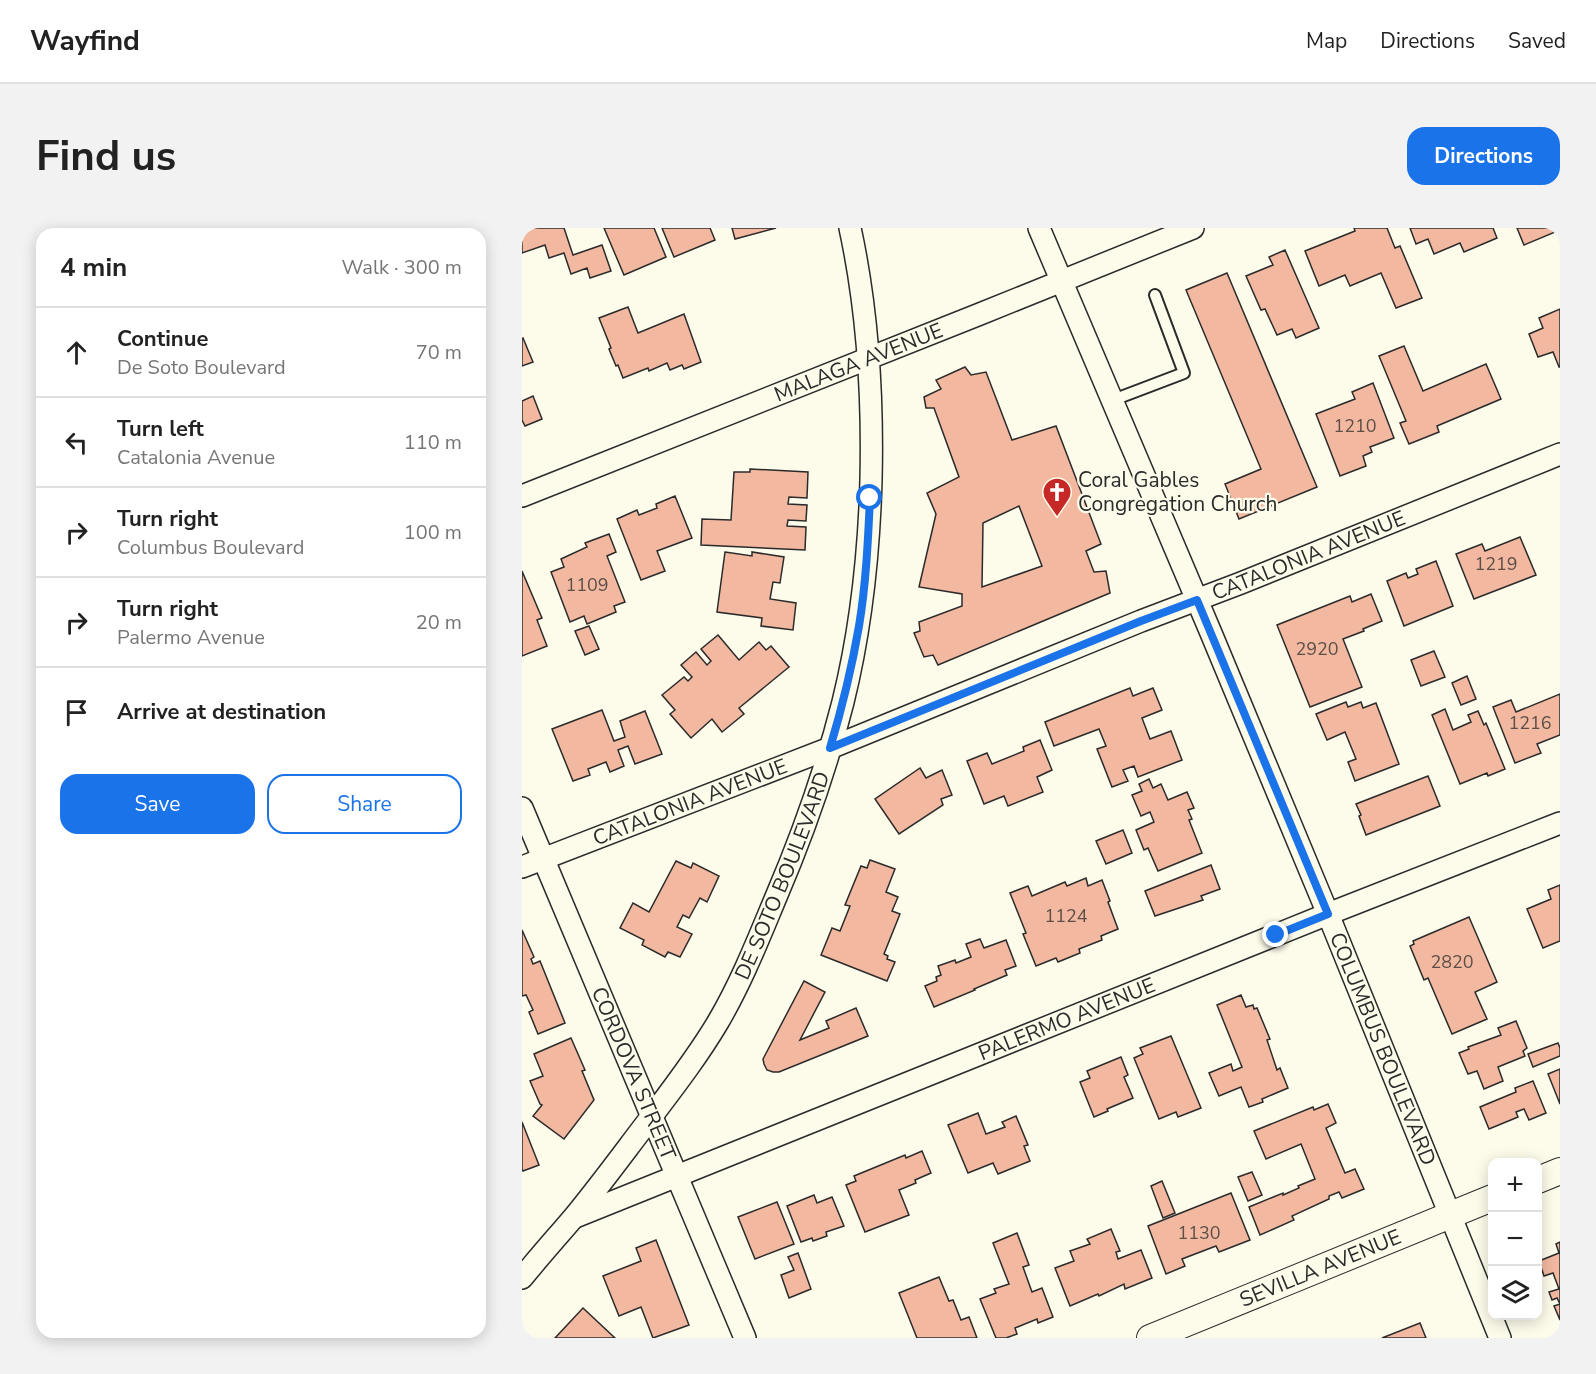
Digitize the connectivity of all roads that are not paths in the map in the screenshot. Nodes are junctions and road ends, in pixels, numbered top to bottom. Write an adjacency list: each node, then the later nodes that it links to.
1 (850, 228): 6 (street, DE SOTO BOULEVARD)
2 (1039, 228): 4 (street, COLUMBUS BOULEVARD)
3 (1193, 228): 4 (street, MALAGA AVENUE)
4 (1062, 281): 6 (street, MALAGA AVENUE); 7 (street, COLUMBUS BOULEVARD)
5 (1155, 295): 7 (lane)
6 (868, 359): 9 (street, MALAGA AVENUE); 11 (street, DE SOTO BOULEVARD)
7 (1113, 400): 10 (street, COLUMBUS BOULEVARD)
8 (1560, 454): 10 (street, CATALONIA AVENUE)
9 (522, 496)
10 (1197, 600): 11 (street, CATALONIA AVENUE); 16 (street, COLUMBUS BOULEVARD)
11 (830, 748): 14 (street, CATALONIA AVENUE); 17 (street, DE SOTO BOULEVARD)
12 (522, 808): 14 (street, CORDOVA STREET)
13 (1560, 823): 16 (street, PALERMO AVENUE)
14 (543, 859): 15 (street, CATALONIA AVENUE); 17 (street, CORDOVA STREET)
15 (522, 867)
16 (1328, 914): 19 (street, PALERMO AVENUE); 22 (street, COLUMBUS BOULEVARD)
17 (652, 1115): 19 (street, CORDOVA STREET); 23 (street, DE SOTO BOULEVARD)
18 (1560, 1171): 20 (street)
19 (676, 1176): 23 (street, PALERMO AVENUE); 25 (street, CORDOVA STREET)
20 (1542, 1178)
21 (1488, 1200): 22 (street, SEVILLA AVENUE)
22 (1450, 1215): 26 (street, SEVILLA AVENUE); 27 (street, COLUMBUS BOULEVARD)
23 (574, 1217): 24 (street, DE SOTO BOULEVARD)
24 (525, 1268)
25 (745, 1338)
26 (1150, 1338)
27 (1500, 1338)

